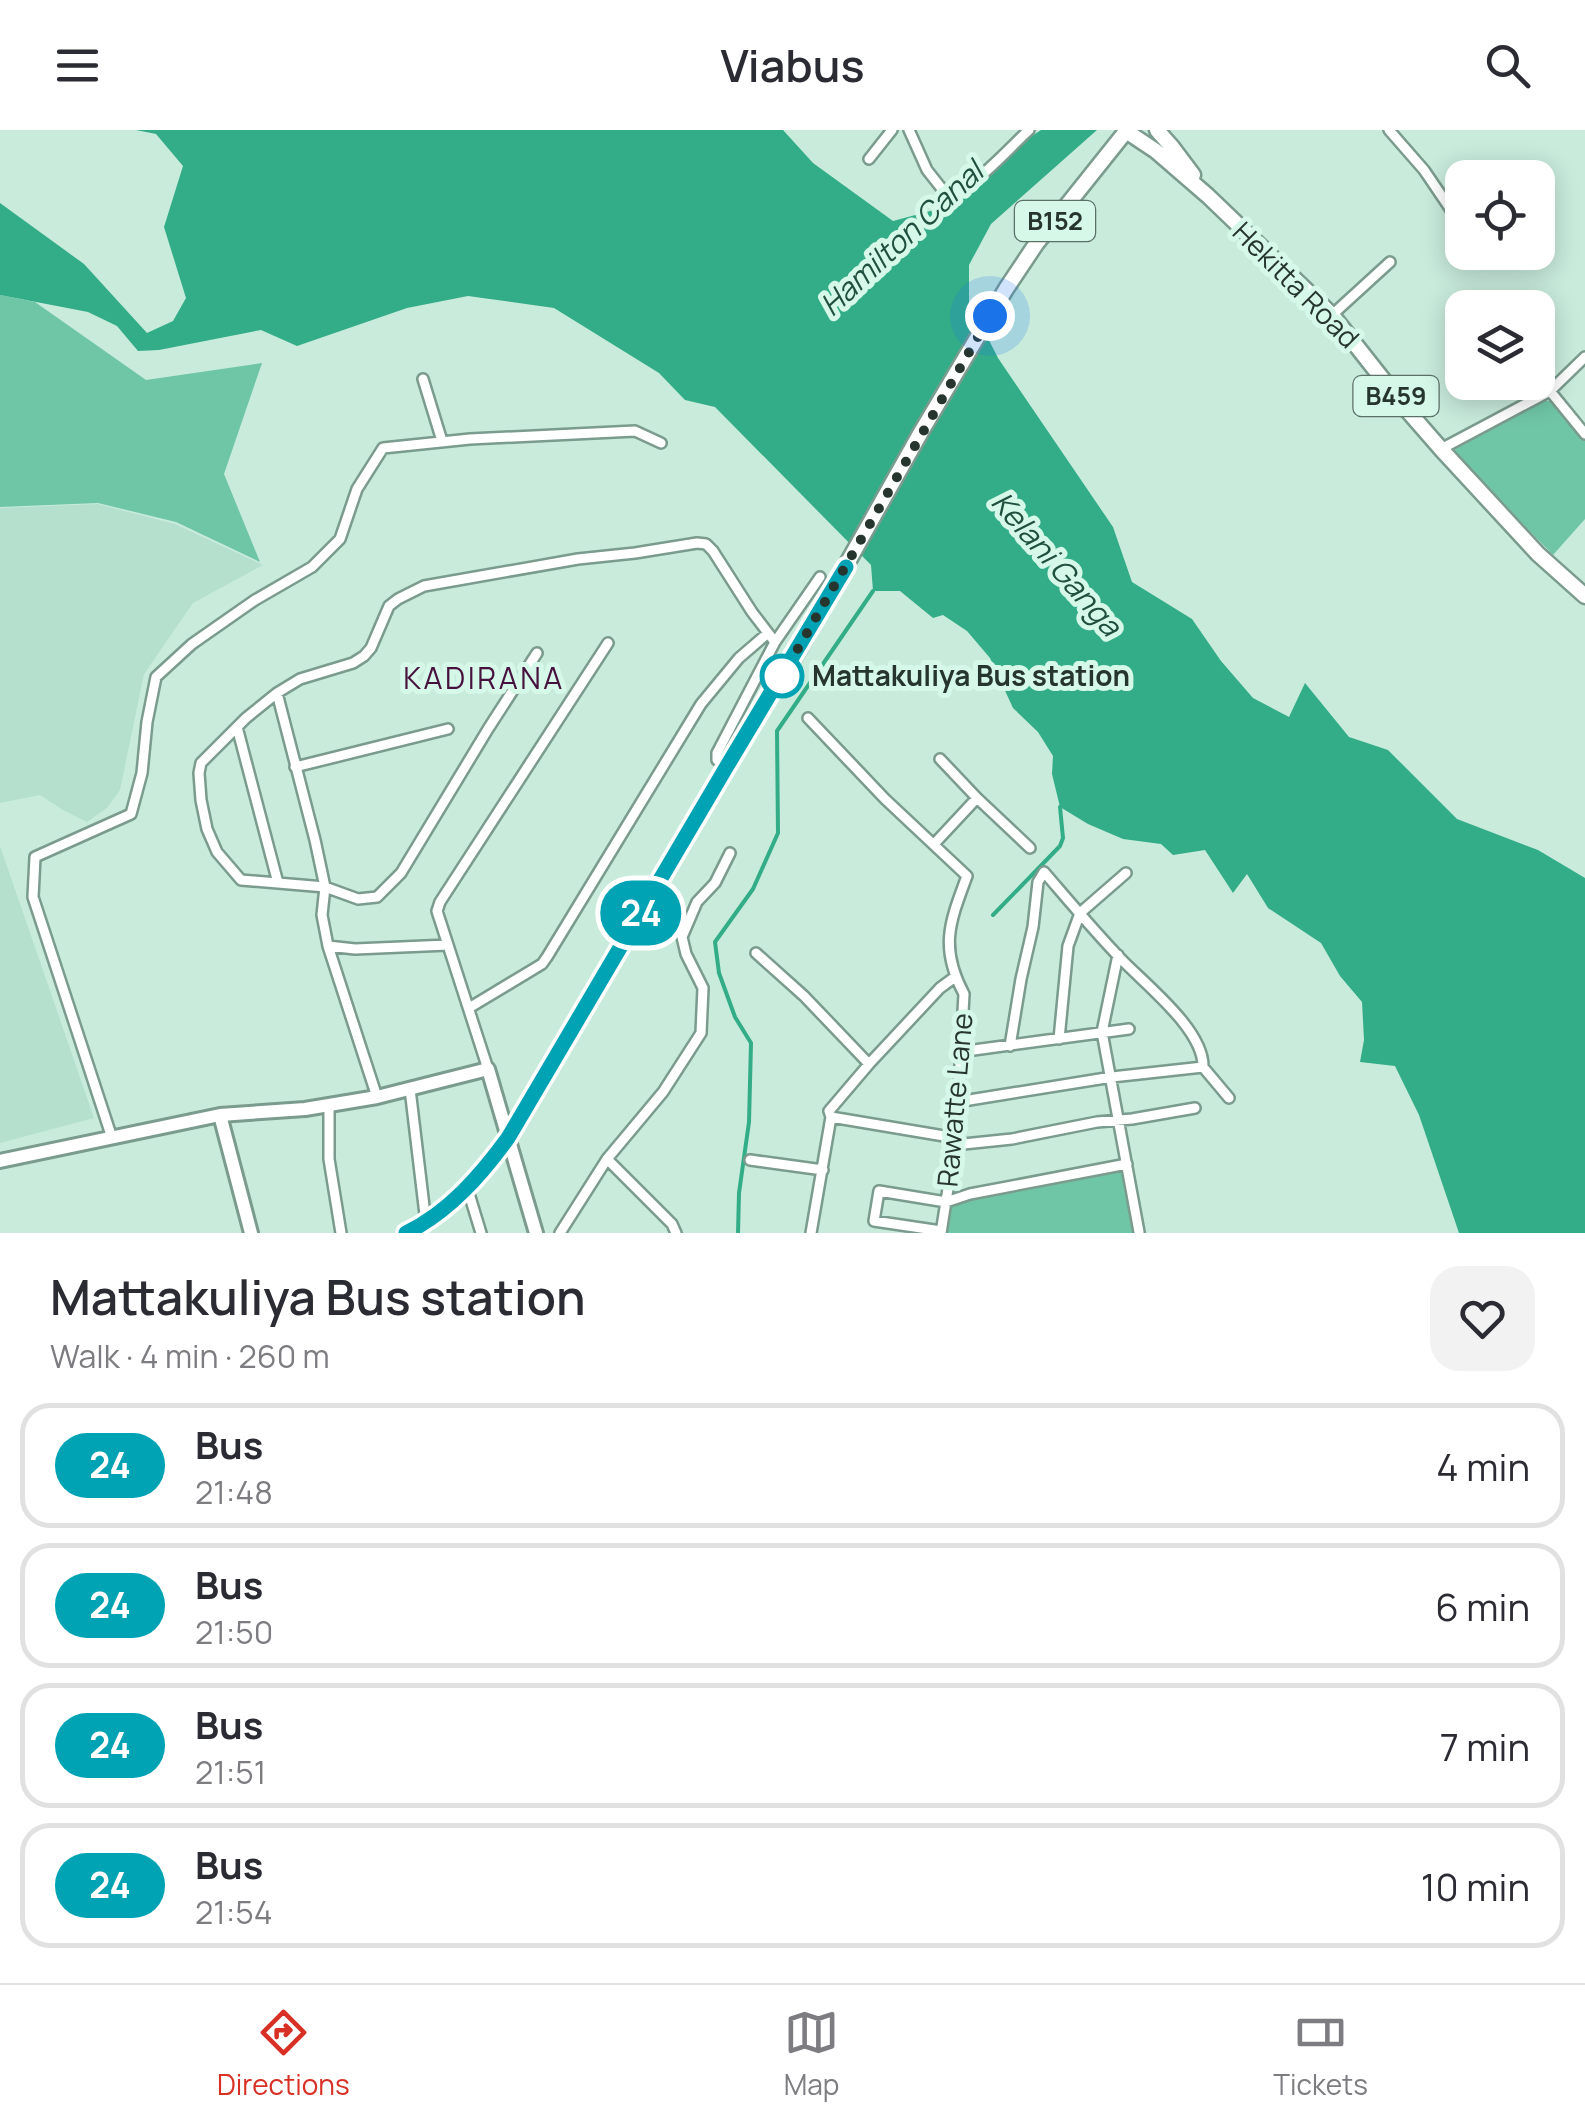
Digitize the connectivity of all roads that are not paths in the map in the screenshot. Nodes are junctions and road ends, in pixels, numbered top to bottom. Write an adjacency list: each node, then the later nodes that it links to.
1 (892, 130): 7 (street)
2 (910, 130): 3 (street)
3 (1029, 130)
4 (1157, 130): 8 (main road, Hekitta Road / B459)
5 (1389, 130): 9 (street)
6 (1127, 131): 8 (main road, Hekitta Road / B459); 32 (main road, B152)
7 (869, 159)
8 (1208, 196): 11 (main road, Hekitta Road / B459)
9 (1445, 201)
10 (1390, 262): 11 (street)
11 (1332, 315): 20 (main road, Hekitta Road / B459)
12 (1585, 357): 14 (street)
13 (423, 379): 18 (street)
14 (1555, 386)
15 (1555, 397): 17 (street)
16 (1533, 400): 20 (street)
17 (1585, 434)
18 (442, 442): 19 (street); 66 (street)
19 (662, 444)
20 (1441, 449): 22 (main road, Hekitta Road / B459)
21 (820, 577): 24 (street)
22 (1585, 596)
23 (768, 633): 24 (street); 27 (street); 47 (street)
24 (775, 642): 32 (street)
25 (608, 643): 42 (street)
26 (538, 654): 40 (street)
27 (277, 693): 29 (street); 33 (street)
28 (808, 718): 35 (street)
29 (237, 726): 39 (street); 39 (street)
30 (448, 729): 33 (street)
31 (940, 760): 34 (street)
32 (727, 766): 67 (main road)
33 (295, 767): 40 (street)
34 (977, 798): 35 (street); 36 (street)
35 (935, 843): 46 (street)
36 (1030, 848)
37 (730, 853): 69 (street)
38 (1126, 874): 41 (street)
39 (278, 883): 40 (street)
40 (325, 887): 43 (street)
41 (1080, 913): 45 (street); 50 (street); 51 (street)
42 (448, 944): 43 (street); 47 (street)
43 (328, 946): 58 (street)
44 (756, 953): 53 (street)
45 (1118, 955): 49 (street); 54 (street)
46 (954, 977): 52 (street, Rawatte Lane); 53 (street, Rawatte Lane)
47 (468, 1008): 55 (street)
48 (1129, 1029): 49 (street)
49 (1102, 1032): 50 (street); 56 (street)
50 (1059, 1038): 51 (street)
51 (1010, 1046): 52 (street)
52 (959, 1052): 60 (street, Rawatte Lane)
53 (868, 1064): 64 (street, Rawatte Lane)
54 (1203, 1067): 56 (street); 59 (street)
55 (488, 1069): 57 (street); 67 (street)
56 (1112, 1076): 60 (street); 65 (street)
57 (410, 1088): 58 (street); 77 (street)
58 (376, 1097): 61 (street)
59 (1229, 1098)
60 (957, 1102): 68 (street, Rawatte Lane)
61 (329, 1106): 63 (street); 82 (street)
62 (1194, 1108): 65 (street)
63 (220, 1115): 66 (street); 81 (street)
64 (831, 1117): 68 (street); 73 (street, Rawatte Lane)
65 (1118, 1119): 68 (street); 72 (street)
66 (112, 1138): 71 (street)
67 (508, 1138): 74 (main road); 85 (street)
68 (955, 1142): 75 (street, Rawatte Lane)
69 (608, 1160): 86 (street); 87 (street)
70 (750, 1160): 73 (street)
71 (0, 1161)
72 (1127, 1164): 75 (street); 80 (street)
73 (823, 1170): 88 (street, Rawatte Lane)
74 (467, 1188): 77 (main road); 84 (street)
75 (946, 1202): 76 (street); 79 (street, Rawatte Lane)
76 (874, 1220): 78 (street); 89 (street)
77 (426, 1224): 83 (main road)
78 (897, 1229): 79 (street)
79 (941, 1232)
80 (1139, 1232)
81 (251, 1233)
82 (342, 1233)
83 (406, 1233)
84 (480, 1233)
85 (536, 1233)
86 (560, 1233)
87 (676, 1233)
88 (811, 1233)
89 (869, 1233)

